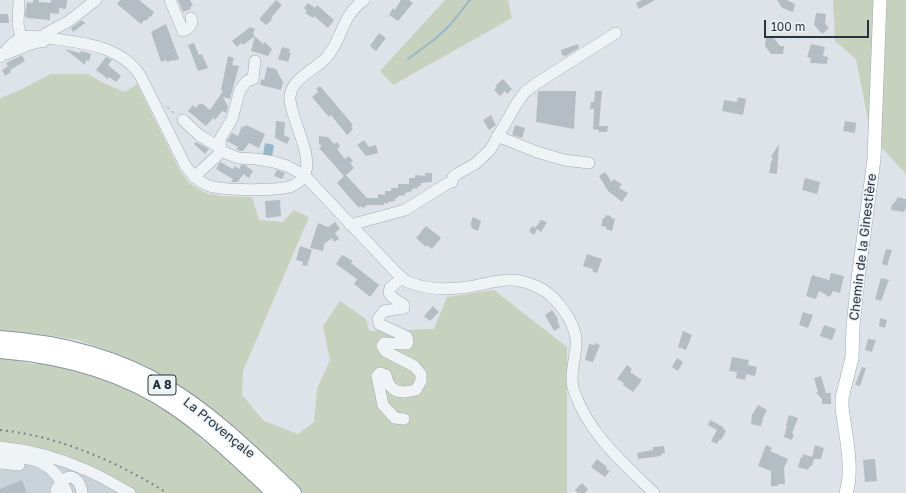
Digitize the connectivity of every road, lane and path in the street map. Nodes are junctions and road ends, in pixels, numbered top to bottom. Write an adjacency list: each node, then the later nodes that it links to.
1 (19, 0): 9 (street)
2 (96, 0): 8 (street)
3 (170, 0): 6 (street)
4 (364, 0): 16 (street)
5 (880, 0): 37 (main road, Chemin de la Ginestière)
6 (191, 18)
7 (616, 33): 13 (street)
8 (43, 36): 9 (street); 17 (street)
9 (22, 42): 10 (street)
10 (0, 57)
11 (255, 61): 14 (street)
12 (183, 120): 14 (street)
13 (498, 136): 15 (street); 18 (street)
14 (221, 150): 16 (street); 17 (street)
15 (589, 163)
16 (304, 175): 17 (street); 18 (street)
17 (194, 177)
18 (350, 225): 19 (street)
19 (402, 278): 22 (street); 36 (street)
20 (0, 339): 35 (highway, La Provençale / A 8)
21 (0, 350): 34 (highway, La Provençale / A 8)
22 (404, 419)
23 (0, 447): 33 (street)
24 (0, 456): 27 (street)
25 (0, 463): 26 (street)
26 (20, 465): 27 (street); 28 (street)
27 (53, 470): 29 (street)
28 (0, 473)
29 (62, 481): 30 (street); 31 (street); 32 (street)
30 (56, 493)
31 (67, 493)
32 (82, 493)
33 (130, 493)
34 (275, 493)
35 (293, 493)
36 (654, 493)
37 (846, 493)

